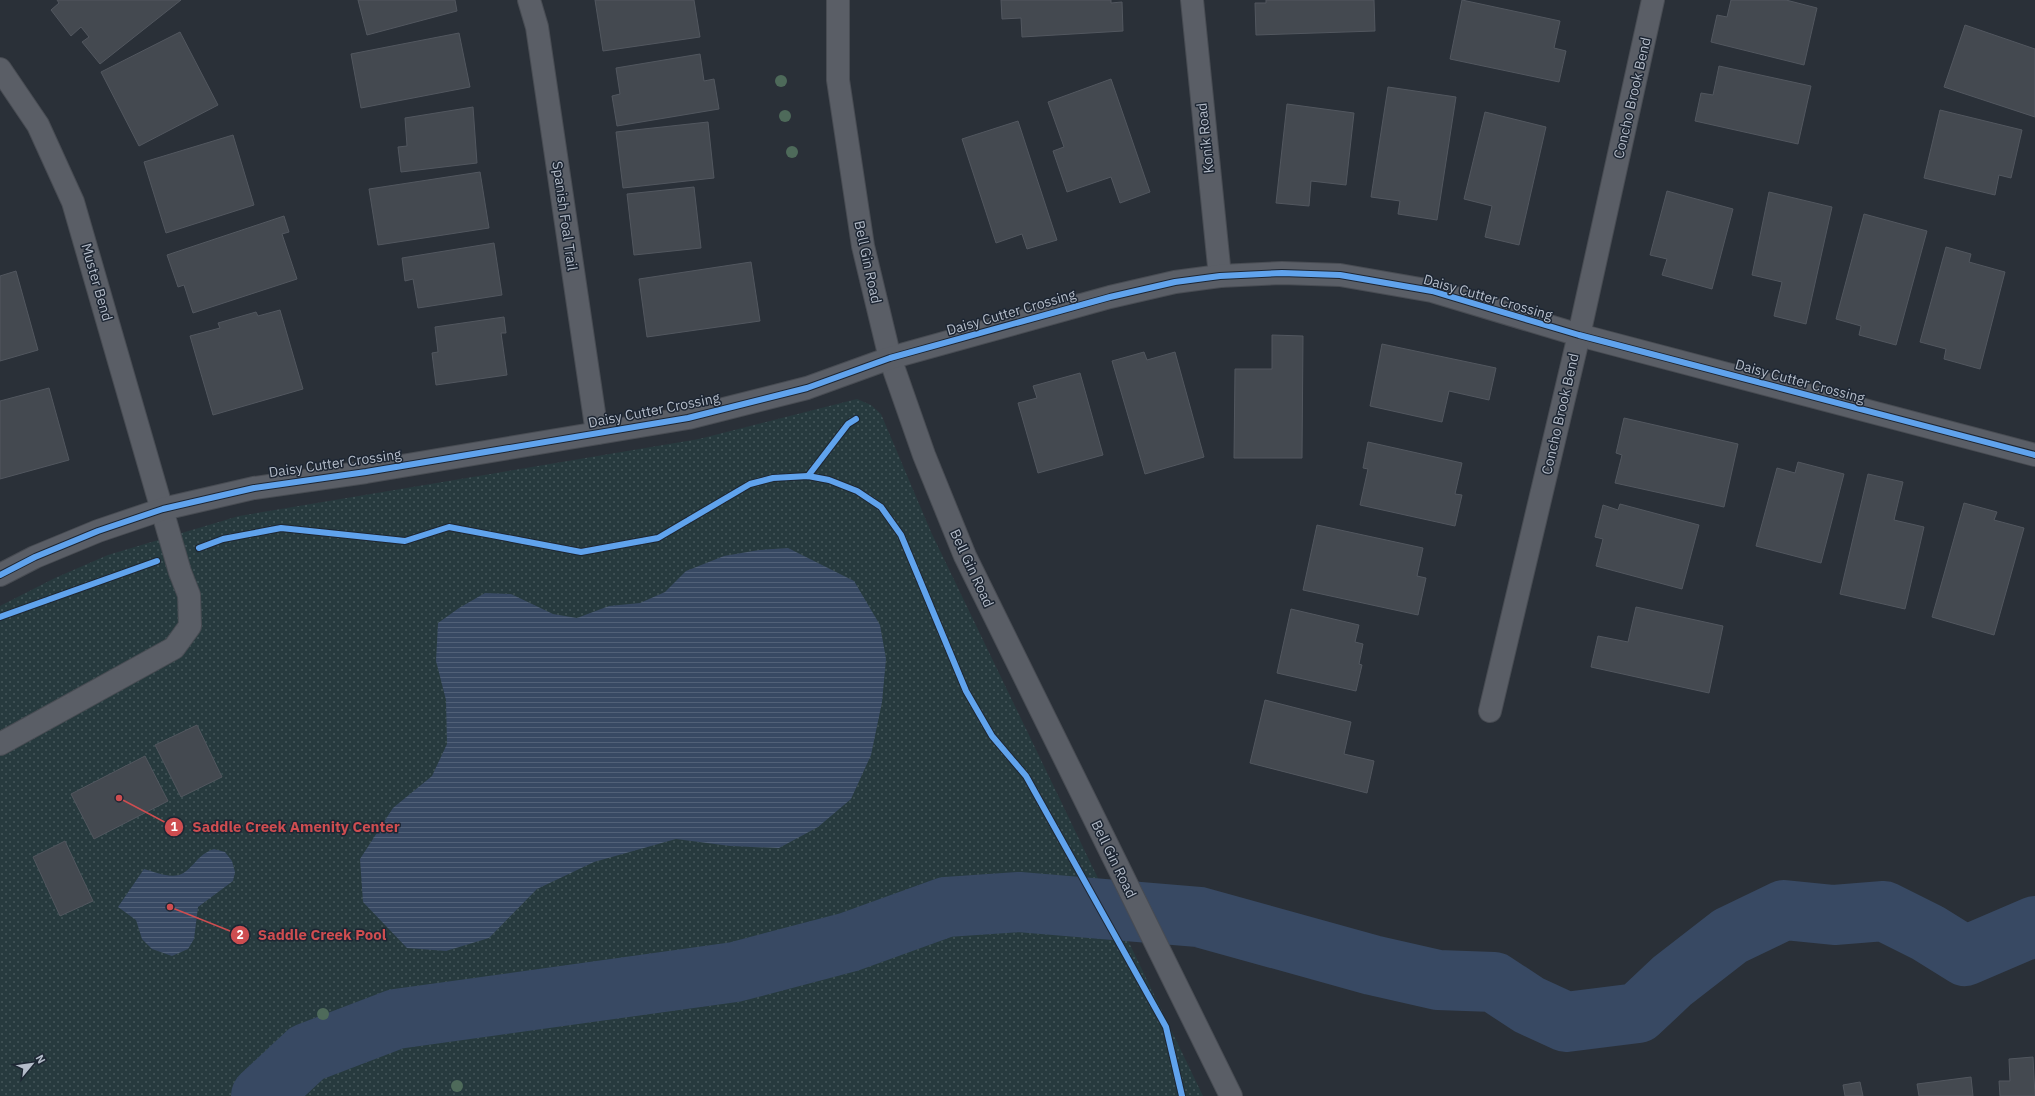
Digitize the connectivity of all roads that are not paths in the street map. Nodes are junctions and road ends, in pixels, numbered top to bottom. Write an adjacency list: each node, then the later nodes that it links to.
1 (529, 0): 9 (street, Spanish Foal Trail)
2 (838, 0): 8 (street, Bell Gin Road)
3 (1192, 0): 6 (street, Konik Road)
4 (1653, 0): 7 (street, Concho Brook Bend)
5 (0, 69): 11 (street, Muster Bend)
6 (1220, 276): 7 (street, Daisy Cutter Crossing); 8 (street, Daisy Cutter Crossing)
7 (1579, 335): 10 (street, Daisy Cutter Crossing); 13 (street, Concho Brook Bend)
8 (890, 358): 9 (street, Daisy Cutter Crossing); 15 (street, Bell Gin Road)
9 (597, 433): 11 (street, Daisy Cutter Crossing)
10 (2035, 454)
11 (163, 508): 12 (street, Daisy Cutter Crossing); 14 (street, Muster Bend)
12 (0, 576)
13 (1490, 711)
14 (0, 744)
15 (1231, 1096)

